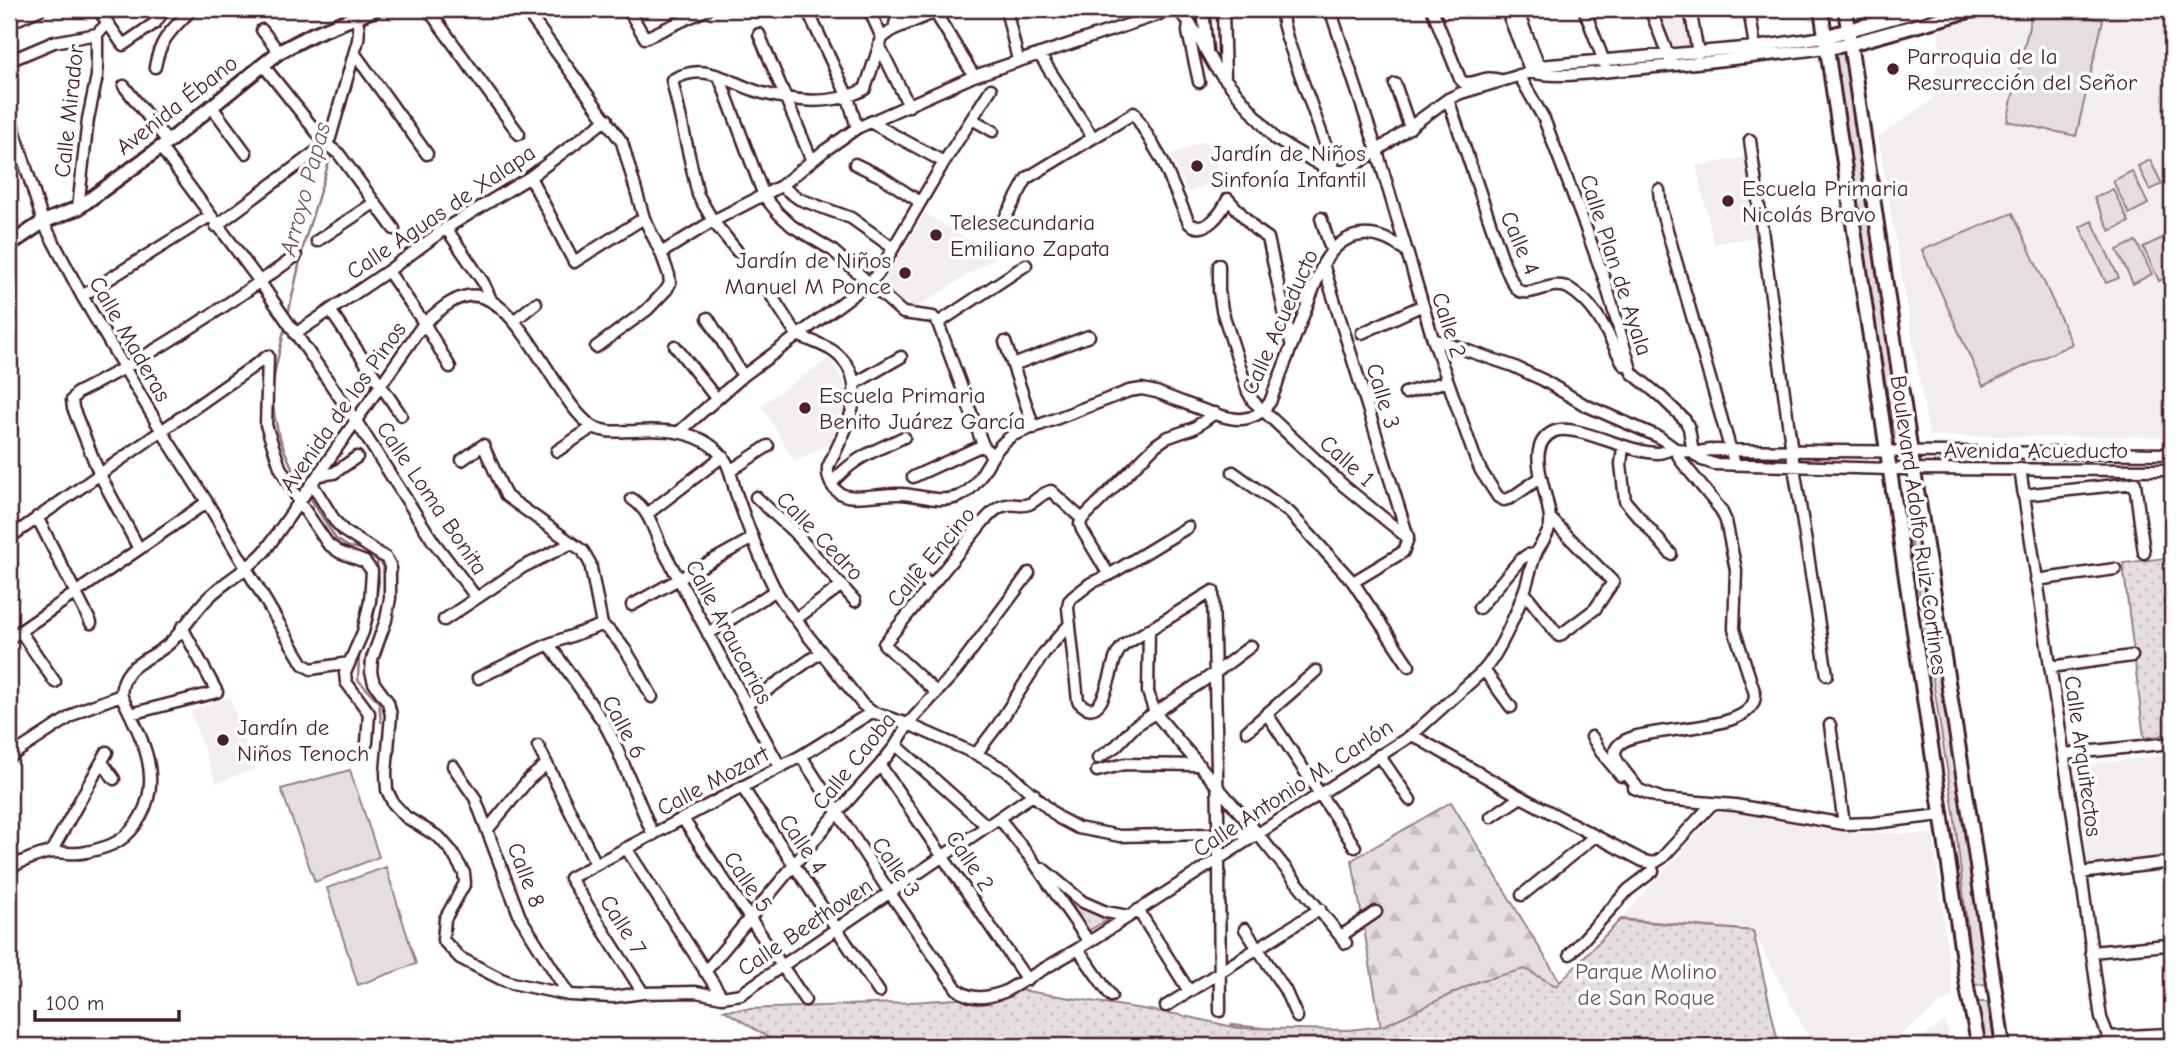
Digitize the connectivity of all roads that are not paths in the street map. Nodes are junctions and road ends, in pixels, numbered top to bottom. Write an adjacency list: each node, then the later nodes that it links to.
1 (41, 9): 33 (street)
2 (98, 9): 34 (street)
3 (165, 9): 34 (street)
4 (192, 9): 54 (street)
5 (376, 9): 31 (main road, Avenida Ébano)
6 (428, 9): 77 (street)
7 (525, 9): 71 (street)
8 (628, 9): 9 (street)
9 (708, 9)
10 (807, 9): 65 (street)
11 (869, 9): 40 (street)
12 (901, 9): 35 (street)
13 (1006, 9): 49 (street)
14 (1203, 9): 48 (street)
15 (1223, 9): 59 (street)
16 (1282, 9): 88 (street)
17 (1330, 9): 82 (street, Calle 2)
18 (1432, 9): 60 (street)
19 (1506, 9): 55 (street)
20 (1584, 9): 53 (street)
21 (1650, 9): 51 (street)
22 (1690, 9): 45 (street)
23 (1749, 9): 44 (street)
24 (1821, 9): 41 (main road, Boulevard Adolfo Ruiz Cortines)
25 (1845, 9): 37 (main road, Boulevard Adolfo Ruiz Cortines)
26 (1923, 9): 37 (main road)
27 (1976, 9): 42 (main road)
28 (937, 10): 35 (street); 58 (street)
29 (1517, 10): 55 (street)
30 (1154, 12): 32 (street); 47 (street)
31 (353, 13): 43 (main road, Avenida Ébano); 46 (street)
32 (1189, 21): 48 (street); 61 (street)
33 (9, 23)
34 (107, 24): 38 (street, Calle Mirador)
35 (894, 29): 40 (street)
36 (262, 30): 43 (street)
37 (1848, 30): 41 (main road); 42 (main road, Boulevard Adolfo Ruiz Cortines)
38 (97, 34): 50 (street); 95 (street, Calle Mirador)
39 (759, 34): 66 (street)
40 (881, 41): 65 (street); 68 (street)
41 (1825, 42): 42 (main road); 44 (street); 165 (main road, Boulevard Adolfo Ruiz Cortines)
42 (1850, 44): 167 (main road, Boulevard Adolfo Ruiz Cortines)
43 (279, 52): 52 (main road, Avenida Ébano)
44 (1756, 52): 45 (street); 51 (street)
45 (1698, 53): 51 (street)
46 (355, 54): 81 (street); 84 (street)
47 (1039, 54): 49 (street); 78 (street)
48 (1208, 54): 59 (street)
49 (1018, 60): 58 (street)
50 (9, 61)
51 (1670, 61): 53 (street)
52 (263, 65): 69 (main road, Avenida Ébano); 81 (street)
53 (1606, 66): 55 (street)
54 (155, 67)
55 (1535, 69): 56 (street)
56 (1519, 75): 60 (street); 142 (street, Calle Plan de Ayala)
57 (719, 76): 66 (street); 92 (street); 99 (street)
58 (974, 76): 68 (street)
59 (1225, 79): 88 (street)
60 (1501, 80): 67 (street)
61 (1199, 82)
62 (1395, 84): 75 (street)
63 (124, 86): 80 (street, Calle Loma Bonita)
64 (990, 89): 72 (street)
65 (849, 97): 66 (street); 74 (street)
66 (786, 98): 85 (street)
67 (1448, 99): 75 (street); 142 (street, Calle 4)
68 (909, 106): 73 (street)
69 (212, 107): 80 (main road, Avenida Ébano); 83 (street)
70 (9, 113): 100 (street, Calle Maderas)
71 (607, 119): 89 (street, Calle Aguas de Xalapa); 97 (street)
72 (972, 119): 76 (street); 86 (street)
73 (870, 122): 74 (street); 86 (street)
74 (857, 128): 85 (street)
75 (1410, 128): 82 (street)
76 (993, 131)
77 (519, 134)
78 (1093, 138): 101 (street); 135 (street)
79 (1750, 140): 164 (street)
80 (164, 145): 95 (main road, Avenida Ébano); 96 (street, Calle Loma Bonita)
81 (331, 147): 93 (street); 102 (street)
82 (1377, 151): 88 (street); 109 (street, Calle 2)
83 (246, 153)
84 (427, 154)
85 (812, 160): 90 (street)
86 (944, 162): 94 (street)
87 (855, 164): 94 (street)
88 (1335, 172)
89 (530, 177): 97 (street); 103 (street, Calle Aguas de Xalapa)
90 (781, 186): 92 (street); 107 (street)
91 (1659, 190): 163 (street)
92 (764, 196): 99 (street); 118 (street)
93 (374, 202): 104 (street); 105 (street)
94 (920, 202): 107 (street)
95 (78, 208): 100 (main road, Avenida Ébano)
96 (209, 216): 102 (street, Calle Loma Bonita); 120 (street)
97 (644, 218): 111 (street)
98 (1321, 218): 108 (street)
99 (713, 221): 110 (street); 111 (street)
100 (43, 222): 106 (main road, Avenida Ébano); 120 (street, Calle Maderas)
101 (1003, 222)
102 (216, 226): 117 (street, Calle Loma Bonita)
103 (446, 228): 116 (street, Calle Aguas de Xalapa); 121 (street)
104 (394, 229)
105 (317, 241)
106 (9, 245)
107 (893, 248): 118 (street)
108 (1331, 250): 109 (street, Calle Acueducto); 113 (street, Calle Acueducto)
109 (1405, 250): 123 (street, Calle 2)
110 (737, 251)
111 (661, 253): 137 (street)
112 (296, 256): 117 (street)
113 (1323, 264): 135 (street, Calle Acueducto); 197 (street, Calle 3)
114 (1026, 265): 128 (street)
115 (1219, 265): 149 (street)
116 (388, 271): 124 (street, Calle Aguas de Xalapa); 127 (street)
117 (260, 282): 130 (street, Calle Loma Bonita); 141 (street)
118 (869, 284): 128 (street); 131 (street)
119 (769, 292): 131 (street)
120 (82, 296): 141 (street, Calle Maderas)
121 (492, 302): 126 (street); 127 (street, Avenida de los Pinos)
122 (536, 303): 126 (street)
123 (1423, 305): 129 (street); 133 (street, Calle 2)
124 (330, 310): 130 (street, Calle Aguas de Xalapa); 146 (street)
125 (708, 318): 143 (street)
126 (514, 320): 153 (street)
127 (424, 323): 140 (street); 146 (street, Avenida de los Pinos)
128 (938, 323): 158 (street)
129 (1362, 333)
130 (295, 334): 152 (street, Calle Loma Bonita)
131 (797, 335): 143 (street); 145 (street)
132 (1089, 336): 139 (street)
133 (1433, 339): 144 (street, Calle 2); 161 (street, Avenida Acueducto)
134 (1005, 342): 139 (street)
135 (1292, 343): 149 (street, Calle Acueducto)
136 (675, 346): 148 (street)
137 (596, 347)
138 (901, 357): 145 (street)
139 (1013, 365): 154 (street)
140 (450, 367)
141 (125, 369): 155 (street, Calle Maderas); 181 (street)
142 (1632, 373): 166 (street, Calle Plan de Ayala)
143 (743, 376): 148 (street)
144 (1448, 381): 147 (street); 183 (street, Calle 2)
145 (854, 384): 184 (street)
146 (380, 385): 151 (street); 152 (street, Avenida de los Pinos)
147 (1405, 393)
148 (716, 398): 156 (street)
149 (1264, 410): 150 (street, Calle Acueducto); 197 (street, Calle 1)
150 (1215, 413): 154 (street, Calle Acueducto); 193 (street)
151 (401, 415)
152 (356, 421): 185 (street, Avenida de los Pinos); 216 (street, Calle Loma Bonita)
153 (593, 427): 156 (street); 162 (street)
154 (1034, 428): 170 (street, Calle Acueducto)
155 (161, 430): 181 (street); 185 (street); 189 (street, Calle Maderas)
156 (679, 432): 169 (street)
157 (904, 437): 184 (street)
158 (983, 444): 170 (street); 182 (street)
159 (768, 446): 179 (street)
160 (1623, 447): 161 (street); 183 (street); 202 (street)
161 (1674, 448): 166 (street, Avenida Acueducto); 276 (street)
162 (557, 451)
163 (1732, 451): 164 (street, Avenida Acueducto); 166 (street, Avenida Acueducto); 173 (street)
164 (1792, 452): 165 (street, Avenida Acueducto); 174 (street)
165 (1887, 452): 167 (street, Avenida Acueducto); 175 (main road, Boulevard Adolfo Ruiz Cortines)
166 (1693, 453): 173 (street, Avenida Acueducto)
167 (1911, 453): 168 (street, Avenida Acueducto); 176 (main road, Boulevard Adolfo Ruiz Cortines)
168 (2172, 454)
169 (723, 456): 179 (street); 190 (street)
170 (992, 456): 184 (street, Calle Acueducto)
171 (357, 457): 185 (street)
172 (462, 460): 198 (street, Calle Loma Bonita)
173 (1735, 465): 174 (street, Avenida Acueducto)
174 (1794, 467): 175 (street, Avenida Acueducto); 240 (street)
175 (1889, 469): 176 (street, Avenida Acueducto); 283 (main road, Boulevard Adolfo Ruiz Cortines)
176 (1913, 469): 177 (street, Avenida Acueducto); 340 (main road, Boulevard Adolfo Ruiz Cortines)
177 (2020, 469): 178 (street, Avenida Acueducto); 186 (street, Calle Arquitectos)
178 (2172, 470)
179 (730, 471): 196 (street)
180 (1233, 472): 210 (street)
181 (99, 473): 191 (street); 199 (street)
182 (913, 477)
183 (1540, 478): 192 (street)
184 (831, 484)
185 (309, 490): 203 (street, Avenida de los Pinos); 234 (street); 329 (street, Calle Beethoven)
186 (2023, 495): 200 (street); 209 (street, Calle Arquitectos)
187 (756, 497): 211 (street, Calle Cedro)
188 (632, 499): 190 (street)
189 (207, 502): 199 (street); 203 (street, Calle Maderas)
190 (648, 514): 208 (street, Calle Araucarias)
191 (37, 517): 195 (street); 214 (street)
192 (1550, 518): 201 (street, Calle Antonio M. Carlón); 215 (street)
193 (1081, 522): 207 (street); 212 (street, Calle Encino)
194 (1188, 527): 207 (street)
195 (9, 538)
196 (753, 538): 208 (street); 213 (street)
197 (1408, 538): 210 (street)
198 (572, 542): 216 (street); 224 (street)
199 (139, 549): 214 (street)
200 (2144, 553)
201 (1536, 554): 215 (street, Calle Antonio M. Carlón); 219 (street)
202 (1671, 554)
203 (247, 569): 225 (street, Avenida de los Pinos); 234 (street, Calle Maderas)
204 (2115, 569): 209 (street)
205 (915, 572): 212 (street)
206 (1029, 573): 243 (street, Calle Caoba)
207 (1109, 575): 223 (street)
208 (679, 579): 218 (street); 228 (street, Calle Araucarias)
209 (2036, 580): 236 (street, Calle Arquitectos)
210 (1353, 582): 235 (street)
211 (842, 585): 217 (street, Calle Cedro); 220 (street)
212 (932, 586): 243 (street, Calle Encino)
213 (776, 590): 220 (street); 228 (street)
214 (76, 592): 222 (street); 227 (street)
215 (1524, 592): 237 (street, Calle Antonio M. Carlón)
216 (476, 597): 221 (street)
217 (855, 601)
218 (632, 605)
219 (1479, 607)
220 (796, 619): 232 (street)
221 (444, 620)
222 (91, 623)
223 (1070, 624): 226 (street); 261 (street)
224 (602, 625): 230 (street); 245 (street)
225 (182, 627): 244 (street, Avenida de los Pinos); 250 (street)
226 (1149, 629): 239 (street); 249 (street)
227 (20, 631): 229 (street); 242 (street)
228 (708, 634): 246 (street, Calle Araucarias)
229 (9, 639)
230 (549, 644): 241 (street); 291 (street, Calle 6)
231 (1251, 646): 239 (street)
232 (821, 652): 246 (street); 248 (street)
233 (2132, 656): 236 (street)
234 (349, 663): 257 (street)
235 (1409, 666)
236 (2050, 667): 262 (street, Calle Arquitectos)
237 (1484, 670): 247 (street); 255 (street, Calle Antonio M. Carlón)
238 (1316, 671): 251 (street)
239 (1215, 673): 249 (street); 275 (street)
240 (1826, 675)
241 (478, 678)
242 (55, 682)
243 (937, 693): 252 (street, Calle Caoba)
244 (121, 695): 250 (street); 265 (street)
245 (652, 697)
246 (746, 705): 271 (street, Calle Araucarias)
247 (1511, 707)
248 (872, 712): 252 (street); 264 (street, Calle Mozart)
249 (1155, 713): 266 (street); 269 (street)
250 (130, 714): 296 (street)
251 (1266, 714): 254 (street); 277 (street)
252 (908, 724): 259 (street, Calle Caoba); 261 (street)
253 (1830, 725): 287 (street)
254 (1247, 731)
255 (1412, 735): 263 (street, Calle Antonio M. Carlón); 279 (street)
256 (1592, 737): 276 (street)
257 (367, 743)
258 (2172, 743): 262 (street)
259 (896, 745): 268 (street, Calle Caoba); 288 (street)
260 (538, 746): 267 (street, Calle 7)
261 (976, 754): 278 (street)
262 (2063, 754): 305 (street, Calle Arquitectos)
263 (1379, 755): 277 (street, Calle Antonio M. Carlón); 280 (street)
264 (801, 756): 271 (street, Calle Mozart); 282 (street, Calle 3)
265 (9, 757)
266 (1098, 758)
267 (547, 764): 289 (street); 301 (street, Calle 7)
268 (880, 765): 282 (street, Calle Caoba); 297 (street, Calle 2)
269 (1198, 765): 272 (street); 275 (street)
270 (453, 766): 289 (street, Calle 8)
271 (780, 767): 274 (street, Calle Mozart)
272 (1097, 771)
273 (114, 779): 296 (street)
274 (742, 788): 286 (street, Calle Mozart); 302 (street, Calle 4)
275 (1217, 788): 290 (street); 292 (street)
276 (1639, 790): 281 (street)
277 (1321, 793): 290 (street, Calle Antonio M. Carlón); 294 (street)
278 (1034, 794): 285 (street, Calle Beethoven); 292 (street)
279 (1521, 797): 284 (street); 293 (street)
280 (1410, 800)
281 (1712, 804): 287 (street); 303 (street)
282 (837, 813): 302 (street, Calle Caoba); 307 (street, Calle 3)
283 (1941, 815): 287 (street); 339 (main road, Boulevard Adolfo Ruiz Cortines)
284 (1491, 817)
285 (999, 818): 288 (street, Calle Beethoven); 299 (street)
286 (683, 819): 291 (street, Calle Mozart); 313 (street, Calle 5)
287 (1844, 824)
288 (987, 826): 297 (street, Calle Beethoven)
289 (488, 829): 329 (street, Calle 8)
290 (1257, 833): 292 (street); 298 (street, Calle Antonio M. Carlón); 309 (street)
291 (653, 835): 295 (street, Calle Mozart)
292 (1218, 835): 298 (street)
293 (1594, 837): 303 (street); 308 (street)
294 (1355, 847)
295 (626, 848): 301 (street, Calle Mozart); 323 (street)
296 (51, 852): 304 (street)
297 (943, 856): 307 (street, Calle Beethoven); 325 (street, Calle 2)
298 (1219, 859): 311 (street, Calle Antonio M. Carlón); 324 (street)
299 (1032, 861): 311 (street); 316 (street)
300 (2172, 862): 305 (street)
301 (596, 864): 306 (street, Calle Mozart)
302 (794, 865): 313 (street, Calle Caoba); 315 (street, Calle 4)
303 (1653, 867): 312 (street); 321 (street)
304 (9, 868)
305 (2080, 873): 320 (street, Calle Arquitectos)
306 (570, 878): 328 (street, Calle 7)
307 (890, 893): 315 (street, Calle Beethoven); 331 (street, Calle 3)
308 (1522, 895)
309 (1320, 909): 310 (street); 319 (street)
310 (1376, 912)
311 (1133, 913): 316 (street, Calle Antonio M. Carlón); 326 (street)
312 (1613, 917)
313 (750, 920): 322 (street, Calle 5); 323 (street, Calle Caoba)
314 (1245, 929): 319 (street)
315 (836, 930): 322 (street, Calle Beethoven); 327 (street, Calle 4)
316 (1088, 942): 318 (street, Calle Antonio M. Carlón)
317 (2167, 945): 320 (street)
318 (1078, 948): 325 (street, Calle Antonio M. Carlón); 332 (street)
319 (1258, 948): 324 (street); 336 (street)
320 (2091, 952): 338 (street, Calle Arquitectos)
321 (1570, 954)
322 (781, 968): 330 (street, Calle Beethoven); 333 (street, Calle 5)
323 (705, 972): 330 (street)
324 (1220, 973): 326 (street); 335 (street)
325 (1027, 980): 331 (street, Calle Antonio M. Carlón)
326 (1189, 991): 334 (street)
327 (879, 992)
328 (643, 993): 329 (street, Calle Beethoven); 330 (street, Calle Beethoven)
329 (569, 995)
330 (722, 996)
331 (965, 996)
332 (1111, 996)
333 (805, 1000)
334 (1166, 1006)
335 (1220, 1011)
336 (1297, 1017)
337 (2168, 1034): 338 (street)
338 (2110, 1042)
339 (1979, 1046)
340 (2003, 1046)

